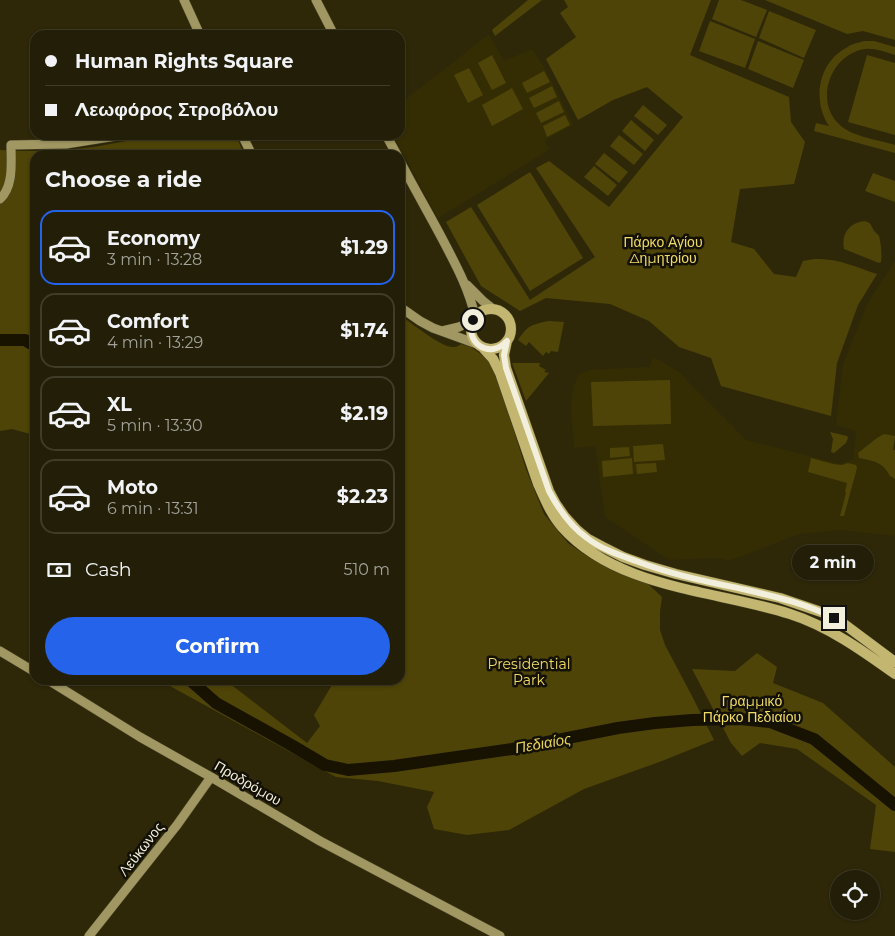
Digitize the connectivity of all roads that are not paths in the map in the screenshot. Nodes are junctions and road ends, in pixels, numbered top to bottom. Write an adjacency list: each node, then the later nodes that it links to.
1 (184, 0): 3 (main road)
2 (316, 0): 4 (main road)
3 (198, 30)
4 (331, 30)
5 (91, 140): 7 (main road)
6 (405, 171): 8 (main road)
7 (0, 199)
8 (464, 281): 9 (main road); 11 (main road)
9 (493, 309): 11 (main road); 13 (main road)
10 (405, 310): 12 (main road)
11 (473, 319): 12 (main road); 14 (main road)
12 (442, 331): 14 (main road)
13 (507, 341): 14 (main road); 15 (main road)
14 (480, 346): 16 (main road)
15 (844, 624): 16 (main road); 18 (main road)
16 (836, 635): 20 (main road)
17 (0, 651): 19 (main road)
18 (895, 662)
19 (30, 669)
20 (895, 674)
21 (56, 685): 22 (main road, Προδρόμου)
22 (211, 777): 23 (main road, Προδρόμου); 24 (main road, Λεύκωνος)
23 (437, 902): 25 (main road, Προδρόμου); 26 (main road, Προδρόμου)
24 (89, 936)
25 (500, 936)
26 (509, 936)

